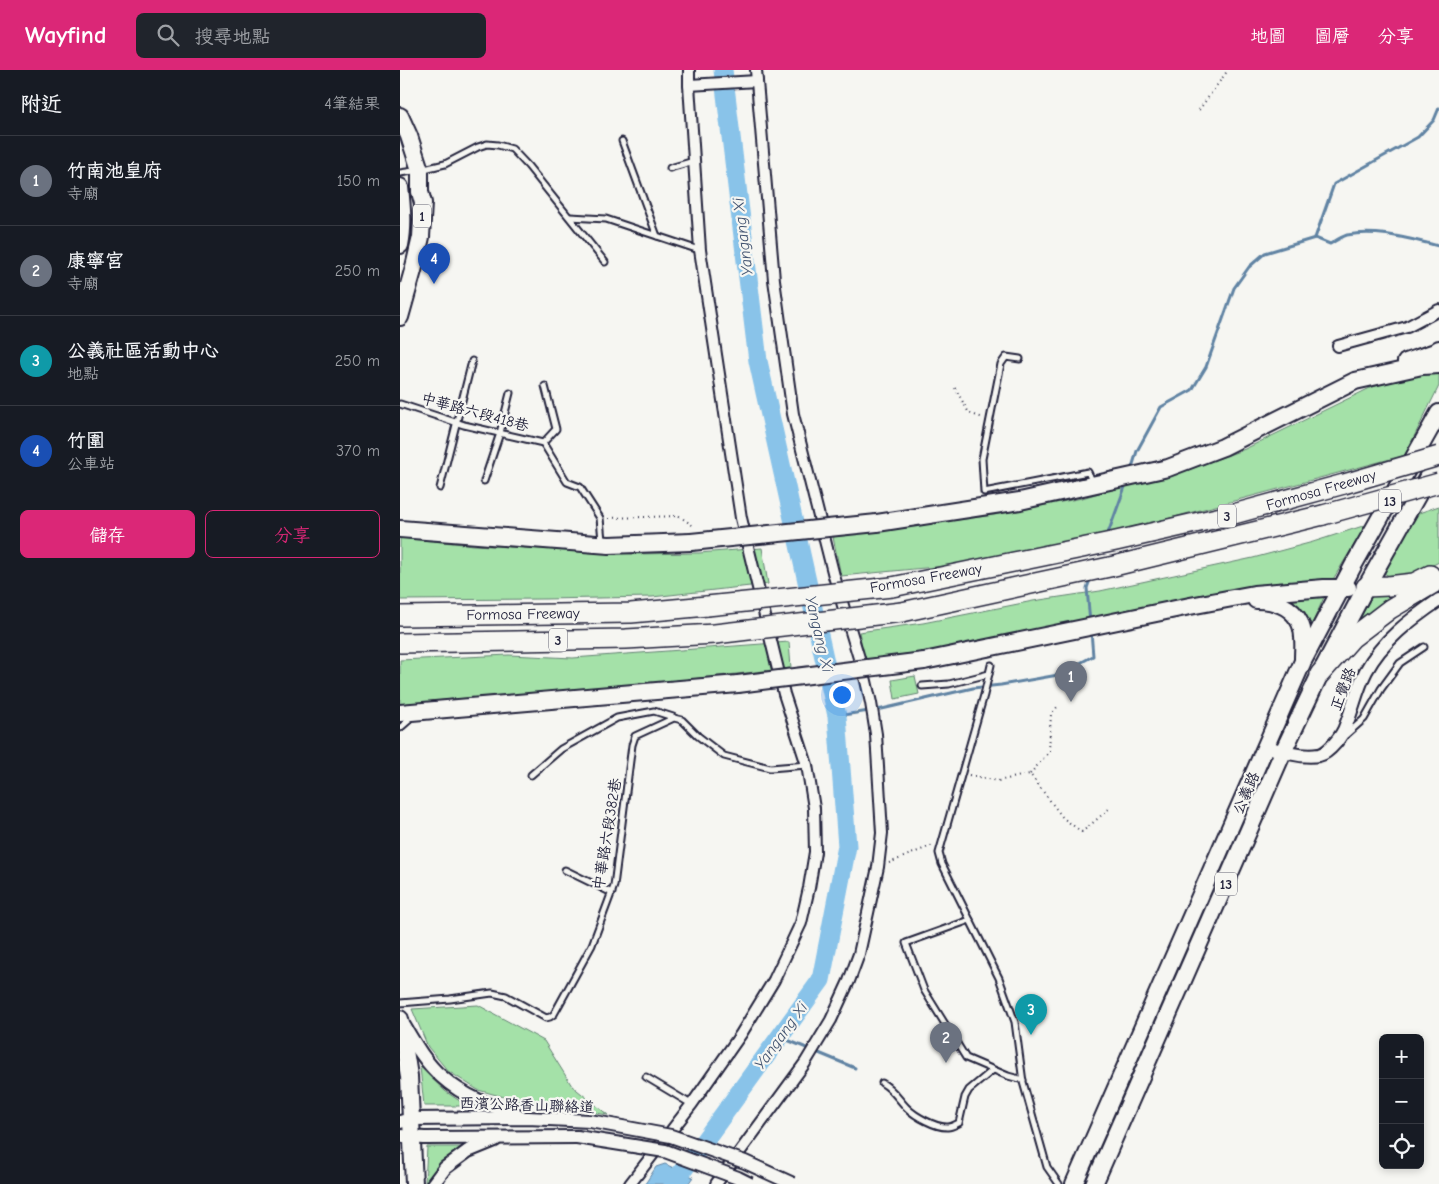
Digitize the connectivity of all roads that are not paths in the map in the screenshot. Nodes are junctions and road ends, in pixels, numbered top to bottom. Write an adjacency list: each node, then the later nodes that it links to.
1 (689, 70): 4 (street)
2 (756, 70): 3 (street)
3 (757, 81): 4 (street); 80 (street)
4 (689, 85): 7 (street)
5 (400, 116): 9 (main road, 1)
6 (622, 141): 13 (lane)
7 (694, 160): 8 (lane); 15 (street)
8 (670, 168)
9 (420, 170): 10 (lane); 12 (lane); 18 (main road, 1)
10 (400, 173)
11 (400, 187): 14 (main road, 1)
12 (570, 217): 13 (lane); 16 (lane)
13 (657, 236): 15 (lane)
14 (400, 245)
15 (700, 250): 60 (street)
16 (605, 262)
17 (1439, 310): 19 (street)
18 (400, 317)
19 (1338, 346)
20 (1439, 349): 24 (main road)
21 (1020, 359): 35 (lane)
22 (472, 361): 29 (lane)
23 (1439, 365): 24 (main road)
24 (1362, 379): 35 (main road)
25 (545, 386): 31 (lane)
26 (510, 392): 30 (lane)
27 (400, 404): 29 (lane, 中華路六段418巷)
28 (1439, 413): 44 (main road, 公義路 / 13)
29 (456, 422): 30 (lane, 中華路六段418巷); 36 (lane)
30 (500, 433): 31 (lane, 中華路六段418巷); 33 (lane)
31 (544, 443): 40 (lane)
32 (1439, 456): 43 (main road, 公義路 / 13); 47 (highway, Formosa Freeway / 3, bridge)
33 (484, 481)
34 (1439, 483): 48 (highway, Formosa Freeway / 3, bridge)
35 (1094, 484): 40 (main road, bridge)
36 (440, 488)
37 (400, 518): 39 (main road)
38 (400, 529): 39 (main road)
39 (485, 536): 40 (main road)
40 (602, 545)
41 (1439, 571): 43 (highway)
42 (1439, 580): 53 (highway)
43 (1366, 587): 44 (main road); 53 (main road, 公義路 / 13)
44 (1341, 588): 46 (main road); 50 (main road, 公義路 / 13)
45 (1439, 600): 57 (street, 正覺路)
46 (1190, 606): 50 (main road); 56 (main road, bridge)
47 (401, 616)
48 (401, 643)
49 (1424, 647): 57 (lane)
50 (1303, 661): 58 (main road, 公義路 / 13)
51 (991, 665): 52 (lane)
52 (989, 674): 54 (lane); 64 (lane)
53 (1320, 674): 59 (main road, 公義路 / 13)
54 (922, 686)
55 (674, 718): 60 (lane); 61 (lane); 63 (lane, 中華路六段382巷)
56 (402, 721)
57 (1337, 742): 59 (street, 正覺路)
58 (1266, 746): 59 (street, 正覺路); 84 (main road, 公義路 / 13)
59 (1283, 752): 85 (main road, 公義路 / 13)
60 (807, 765): 72 (street)
61 (531, 775)
62 (565, 870): 63 (lane)
63 (612, 893): 65 (lane, 中華路六段382巷)
64 (970, 920): 68 (lane); 70 (lane)
65 (400, 1003)
66 (401, 1020): 67 (main road); 73 (street)
67 (404, 1068): 74 (main road)
68 (993, 1070): 70 (lane); 71 (lane)
69 (646, 1077): 72 (lane)
70 (1023, 1080): 83 (lane)
71 (882, 1083)
72 (692, 1104): 79 (street)
73 (528, 1118): 74 (street, 西濱公路香山聯絡道); 82 (street, 西濱公路香山聯絡道, bridge)
74 (406, 1120): 75 (main road)
75 (406, 1137): 76 (street, 西濱公路香山聯絡道); 77 (main road)
76 (503, 1137): 78 (street); 81 (street, 西濱公路香山聯絡道, bridge)
77 (414, 1184)
78 (432, 1184)
79 (630, 1184)
80 (716, 1184)
81 (750, 1184)
82 (793, 1184)
83 (1059, 1184)
84 (1074, 1184)
85 (1094, 1184)

